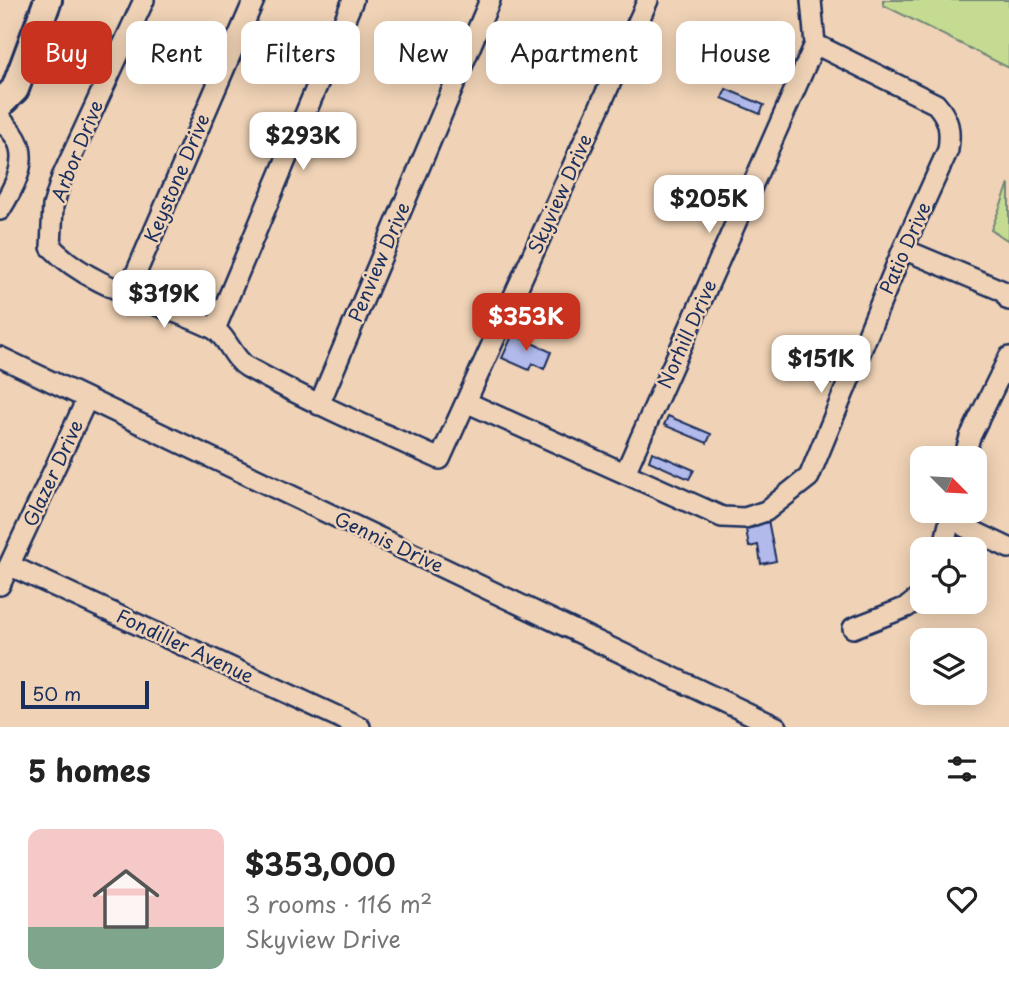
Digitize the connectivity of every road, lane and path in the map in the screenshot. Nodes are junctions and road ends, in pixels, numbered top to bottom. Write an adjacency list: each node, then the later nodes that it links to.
1 (48, 0): 9 (street)
2 (144, 0): 13 (street, Arbor Drive)
3 (254, 0): 13 (street, Keystone Drive)
4 (353, 0): 15 (street)
5 (490, 0): 20 (street, Penview Drive)
6 (648, 0): 19 (street, Skyview Drive)
7 (811, 0): 8 (street, Norhill Drive)
8 (815, 44): 12 (street, Patio Drive); 22 (street, Norhill Drive)
9 (0, 104)
10 (0, 117): 11 (street)
11 (0, 210)
12 (903, 250): 14 (street); 22 (street, Patio Drive)
13 (127, 294): 15 (street)
14 (1009, 300)
15 (215, 329): 20 (street)
16 (0, 357): 18 (street, Gennis Drive)
17 (1009, 358): 21 (street)
18 (88, 399): 25 (street, Glazer Drive); 30 (street, Gennis Drive)
19 (466, 402): 20 (street, Skyview Drive); 22 (street, Patio Drive)
20 (319, 405)
21 (967, 446)
22 (625, 473)
23 (962, 523): 24 (street)
24 (1009, 548)
25 (11, 565): 26 (street, Glazer Drive); 29 (street, Fondiller Avenue)
26 (0, 585)
27 (910, 605): 28 (street)
28 (853, 628)
29 (360, 727)
30 (777, 727)

